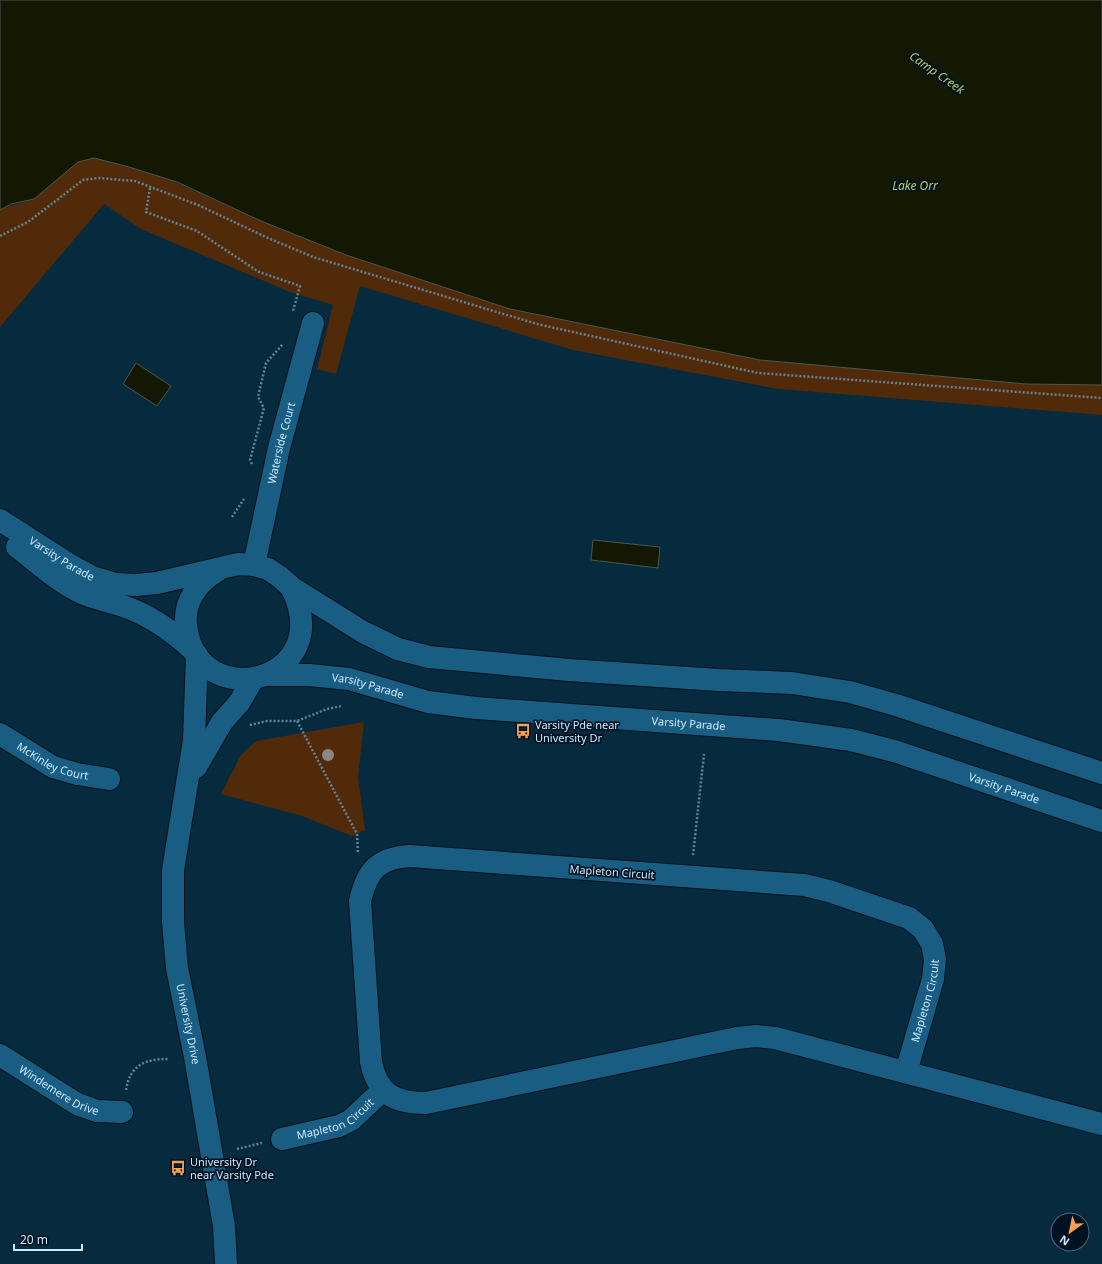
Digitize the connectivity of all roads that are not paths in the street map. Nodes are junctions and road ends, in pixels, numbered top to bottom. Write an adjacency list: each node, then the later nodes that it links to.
1 (313, 324): 4 (street, Waterside Court)
2 (0, 520): 5 (street, Varsity Parade)
3 (0, 534): 7 (street, Varsity Parade)
4 (254, 565): 5 (street, Varsity Parade); 6 (street, Varsity Parade)
5 (222, 568): 7 (street, Varsity Parade)
6 (291, 587): 8 (street, Varsity Parade); 10 (street, Varsity Parade)
7 (195, 652): 8 (street, Varsity Parade); 12 (street, University Drive)
8 (260, 677): 12 (street, University Drive); 13 (street, Varsity Parade)
9 (0, 734): 11 (street, McKinley Court)
10 (1102, 774)
11 (109, 778)
12 (188, 782): 20 (street, University Drive)
13 (1102, 820)
14 (0, 1055): 17 (street, Windemere Drive)
15 (906, 1072): 16 (street, Mapleton Circuit); 16 (street, Mapleton Circuit); 18 (street, Mapleton Circuit)
16 (383, 1090): 19 (street, Mapleton Circuit)
17 (122, 1112)
18 (1102, 1124)
19 (282, 1139)
20 (226, 1264)

